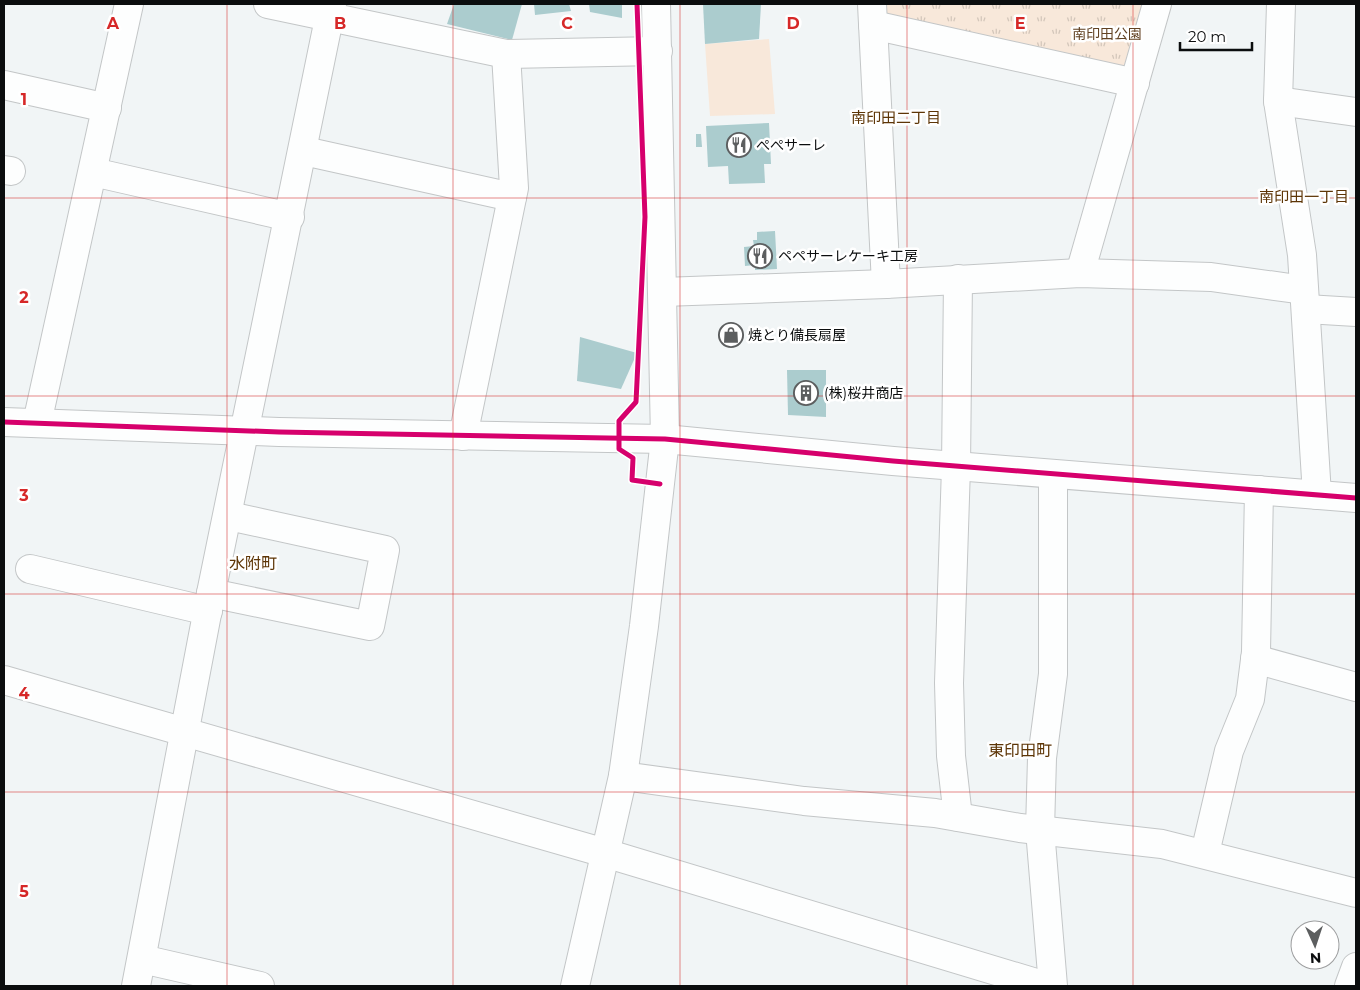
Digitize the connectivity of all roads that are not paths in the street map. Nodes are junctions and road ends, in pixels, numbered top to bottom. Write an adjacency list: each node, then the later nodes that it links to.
1 (129, 4): 13 (street)
2 (268, 4): 6 (street)
3 (656, 4): 8 (street)
4 (1157, 4): 10 (street)
5 (1281, 4): 12 (street)
6 (331, 10): 9 (street); 15 (street)
7 (873, 15): 10 (street); 21 (street)
8 (658, 50): 9 (street); 22 (street)
9 (506, 54): 17 (street)
10 (1135, 83): 19 (street)
11 (4, 85): 13 (street)
12 (1278, 102): 14 (street); 23 (street)
13 (107, 108): 16 (street)
14 (1356, 112)
15 (304, 151): 17 (street); 18 (street)
16 (93, 172): 18 (street); 26 (street)
17 (512, 198): 28 (street)
18 (290, 217): 27 (street)
19 (1080, 273): 20 (street); 23 (street)
20 (958, 279): 21 (street); 30 (street)
21 (886, 284): 22 (street)
22 (663, 292): 29 (street)
23 (1305, 300): 24 (street); 33 (street)
24 (1356, 312)
25 (4, 422): 26 (street)
26 (37, 423): 27 (street)
27 (246, 430): 28 (street); 35 (street)
28 (464, 436): 29 (street)
29 (666, 439): 30 (street); 42 (street)
30 (956, 466): 31 (street); 43 (street)
31 (1053, 475): 32 (street); 44 (street)
32 (1259, 490): 33 (street); 38 (street)
33 (1318, 495): 34 (street)
34 (1356, 498)
35 (229, 516): 37 (street); 37 (street)
36 (30, 569): 37 (street)
37 (210, 602): 41 (street)
38 (1255, 659): 40 (street); 46 (street)
39 (4, 680): 41 (street)
40 (1356, 688)
41 (186, 732): 45 (street); 48 (street)
42 (623, 776): 43 (street); 45 (street)
43 (958, 817): 44 (street)
44 (1040, 830): 46 (street); 54 (street)
45 (605, 853): 52 (street); 53 (street)
46 (1205, 853): 47 (street)
47 (1356, 893)
48 (142, 959): 50 (street); 51 (street)
49 (1356, 967): 55 (street)
50 (136, 986)
51 (260, 986)
52 (575, 986)
53 (1046, 986)
54 (1053, 986)
55 (1350, 986)

